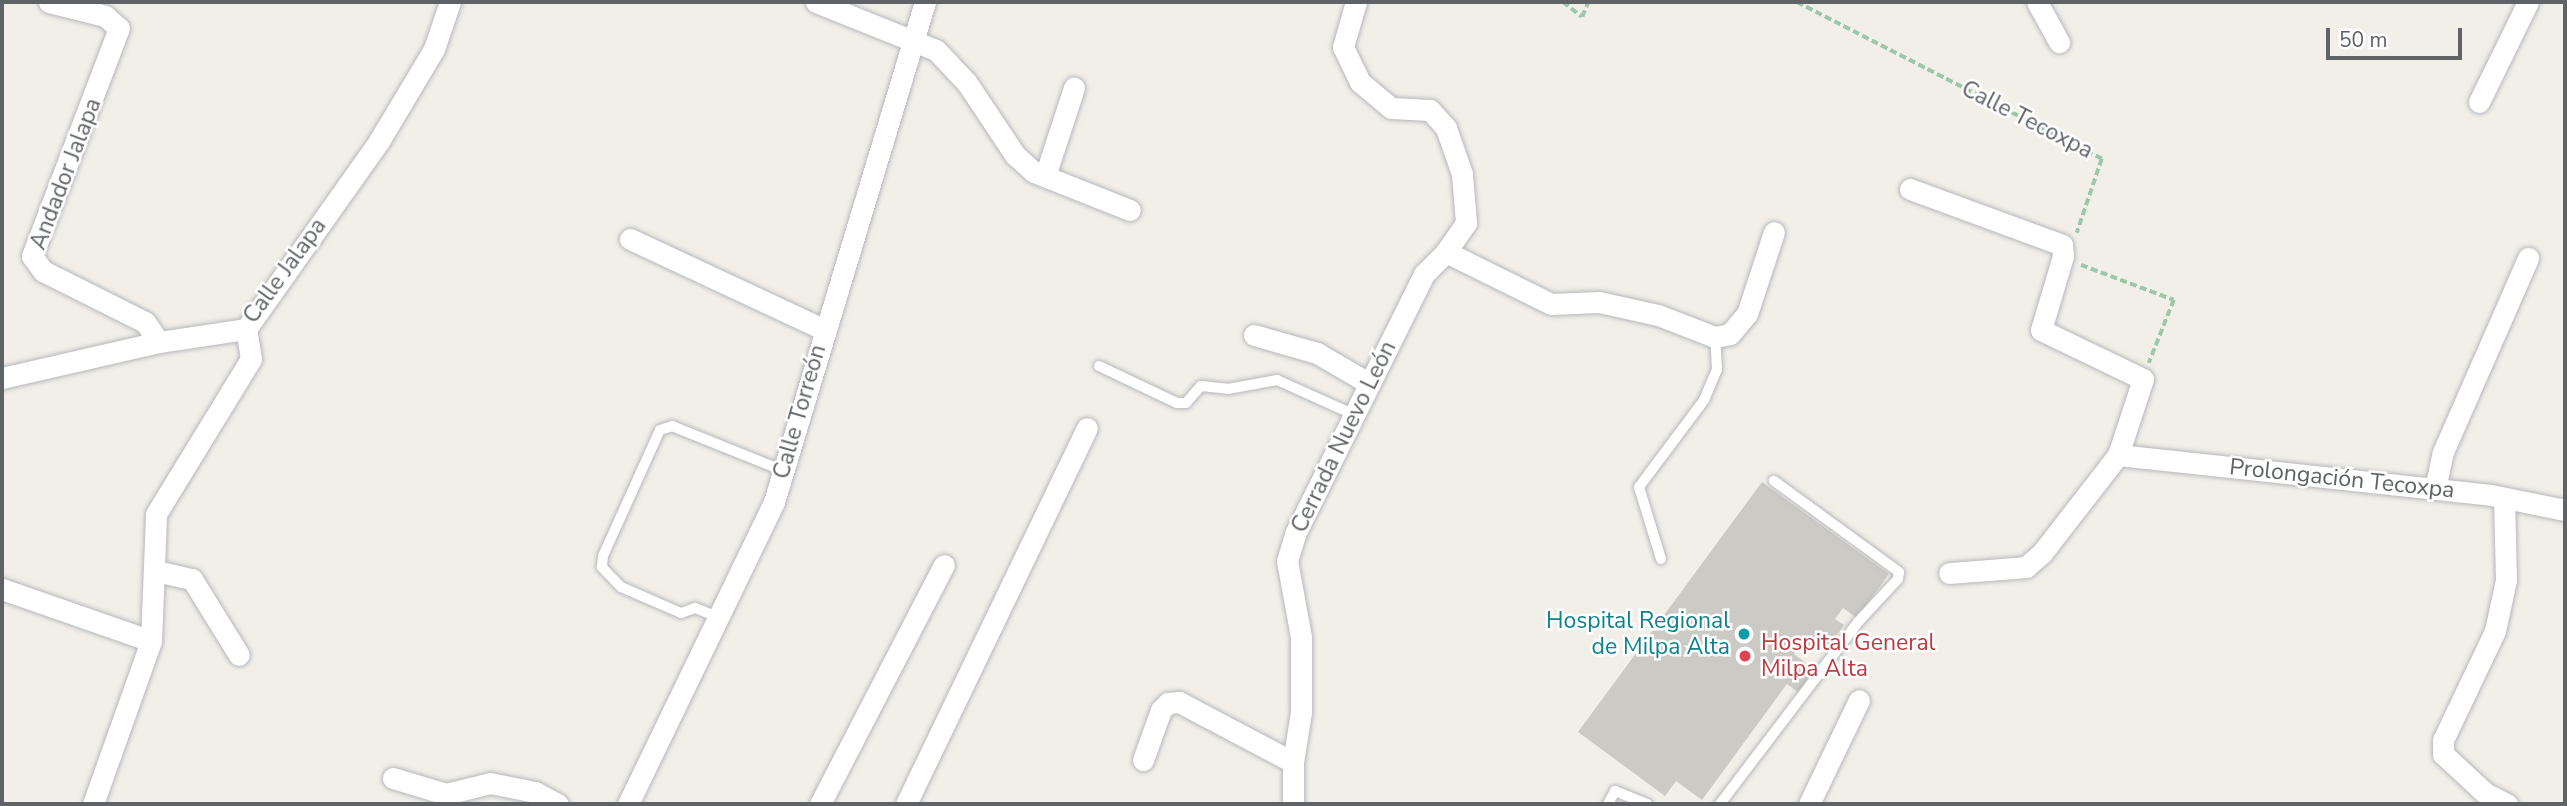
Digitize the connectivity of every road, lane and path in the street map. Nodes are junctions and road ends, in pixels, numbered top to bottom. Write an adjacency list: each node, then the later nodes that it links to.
1 (450, 2): 24 (street, Calle Jalapa)
2 (816, 2): 11 (street)
3 (925, 2): 11 (street, Calle Torreón)
4 (1356, 2): 21 (street, Cerrada Nuevo León)
5 (1563, 2): 6 (path)
6 (1588, 2)
7 (1797, 2): 19 (path, Calle Tecoxpa)
8 (2037, 2): 12 (street)
9 (2528, 2): 14 (street)
10 (58, 3): 28 (street, Andador Jalapa)
11 (911, 41): 15 (street); 25 (street, Calle Torreón)
12 (2059, 42)
13 (1074, 88): 15 (street)
14 (2479, 102)
15 (1045, 176): 17 (street)
16 (1910, 189): 31 (street)
17 (1130, 210)
18 (1774, 232): 27 (street)
19 (2077, 234)
20 (630, 239): 25 (street)
21 (1446, 252): 27 (street); 32 (street, Cerrada Nuevo León)
22 (2528, 258): 38 (street)
23 (2068, 260): 31 (path)
24 (246, 329): 28 (street, Calle Jalapa); 43 (street)
25 (823, 329): 36 (street, Calle Torreón)
26 (1254, 335): 32 (street)
27 (1715, 337): 41 (lane)
28 (159, 342): 30 (street, Calle Jalapa)
29 (1100, 366): 33 (lane)
30 (2, 379)
31 (2143, 379): 35 (street)
32 (1370, 384): 33 (street, Cerrada Nuevo León)
33 (1355, 415): 51 (street, Cerrada Nuevo León)
34 (1087, 428): 57 (street)
35 (2118, 455): 38 (street, Prolongación Tecoxpa); 44 (street)
36 (784, 471): 46 (street, Calle Torreón); 46 (lane)
37 (1774, 481): 61 (lane)
38 (2435, 488): 39 (street, Prolongación Tecoxpa)
39 (2504, 498): 40 (street, Prolongación Tecoxpa); 63 (street)
40 (2565, 510)
41 (1661, 559)
42 (943, 565): 56 (street)
43 (156, 571): 47 (street); 48 (street)
44 (1949, 573)
45 (2, 589): 47 (street)
46 (721, 619): 55 (street, Calle Torreón)
47 (151, 641): 53 (street)
48 (239, 655)
49 (1859, 700): 62 (street)
50 (1143, 760): 51 (street)
51 (1293, 762): 58 (street, Cerrada Nuevo León)
52 (393, 778): 54 (street)
53 (93, 804)
54 (558, 804)
55 (628, 804)
56 (820, 804)
57 (906, 804)
58 (1293, 804)
59 (1608, 804): 60 (lane)
60 (1647, 804)
61 (1720, 804)
62 (1809, 804)
63 (2507, 804)

